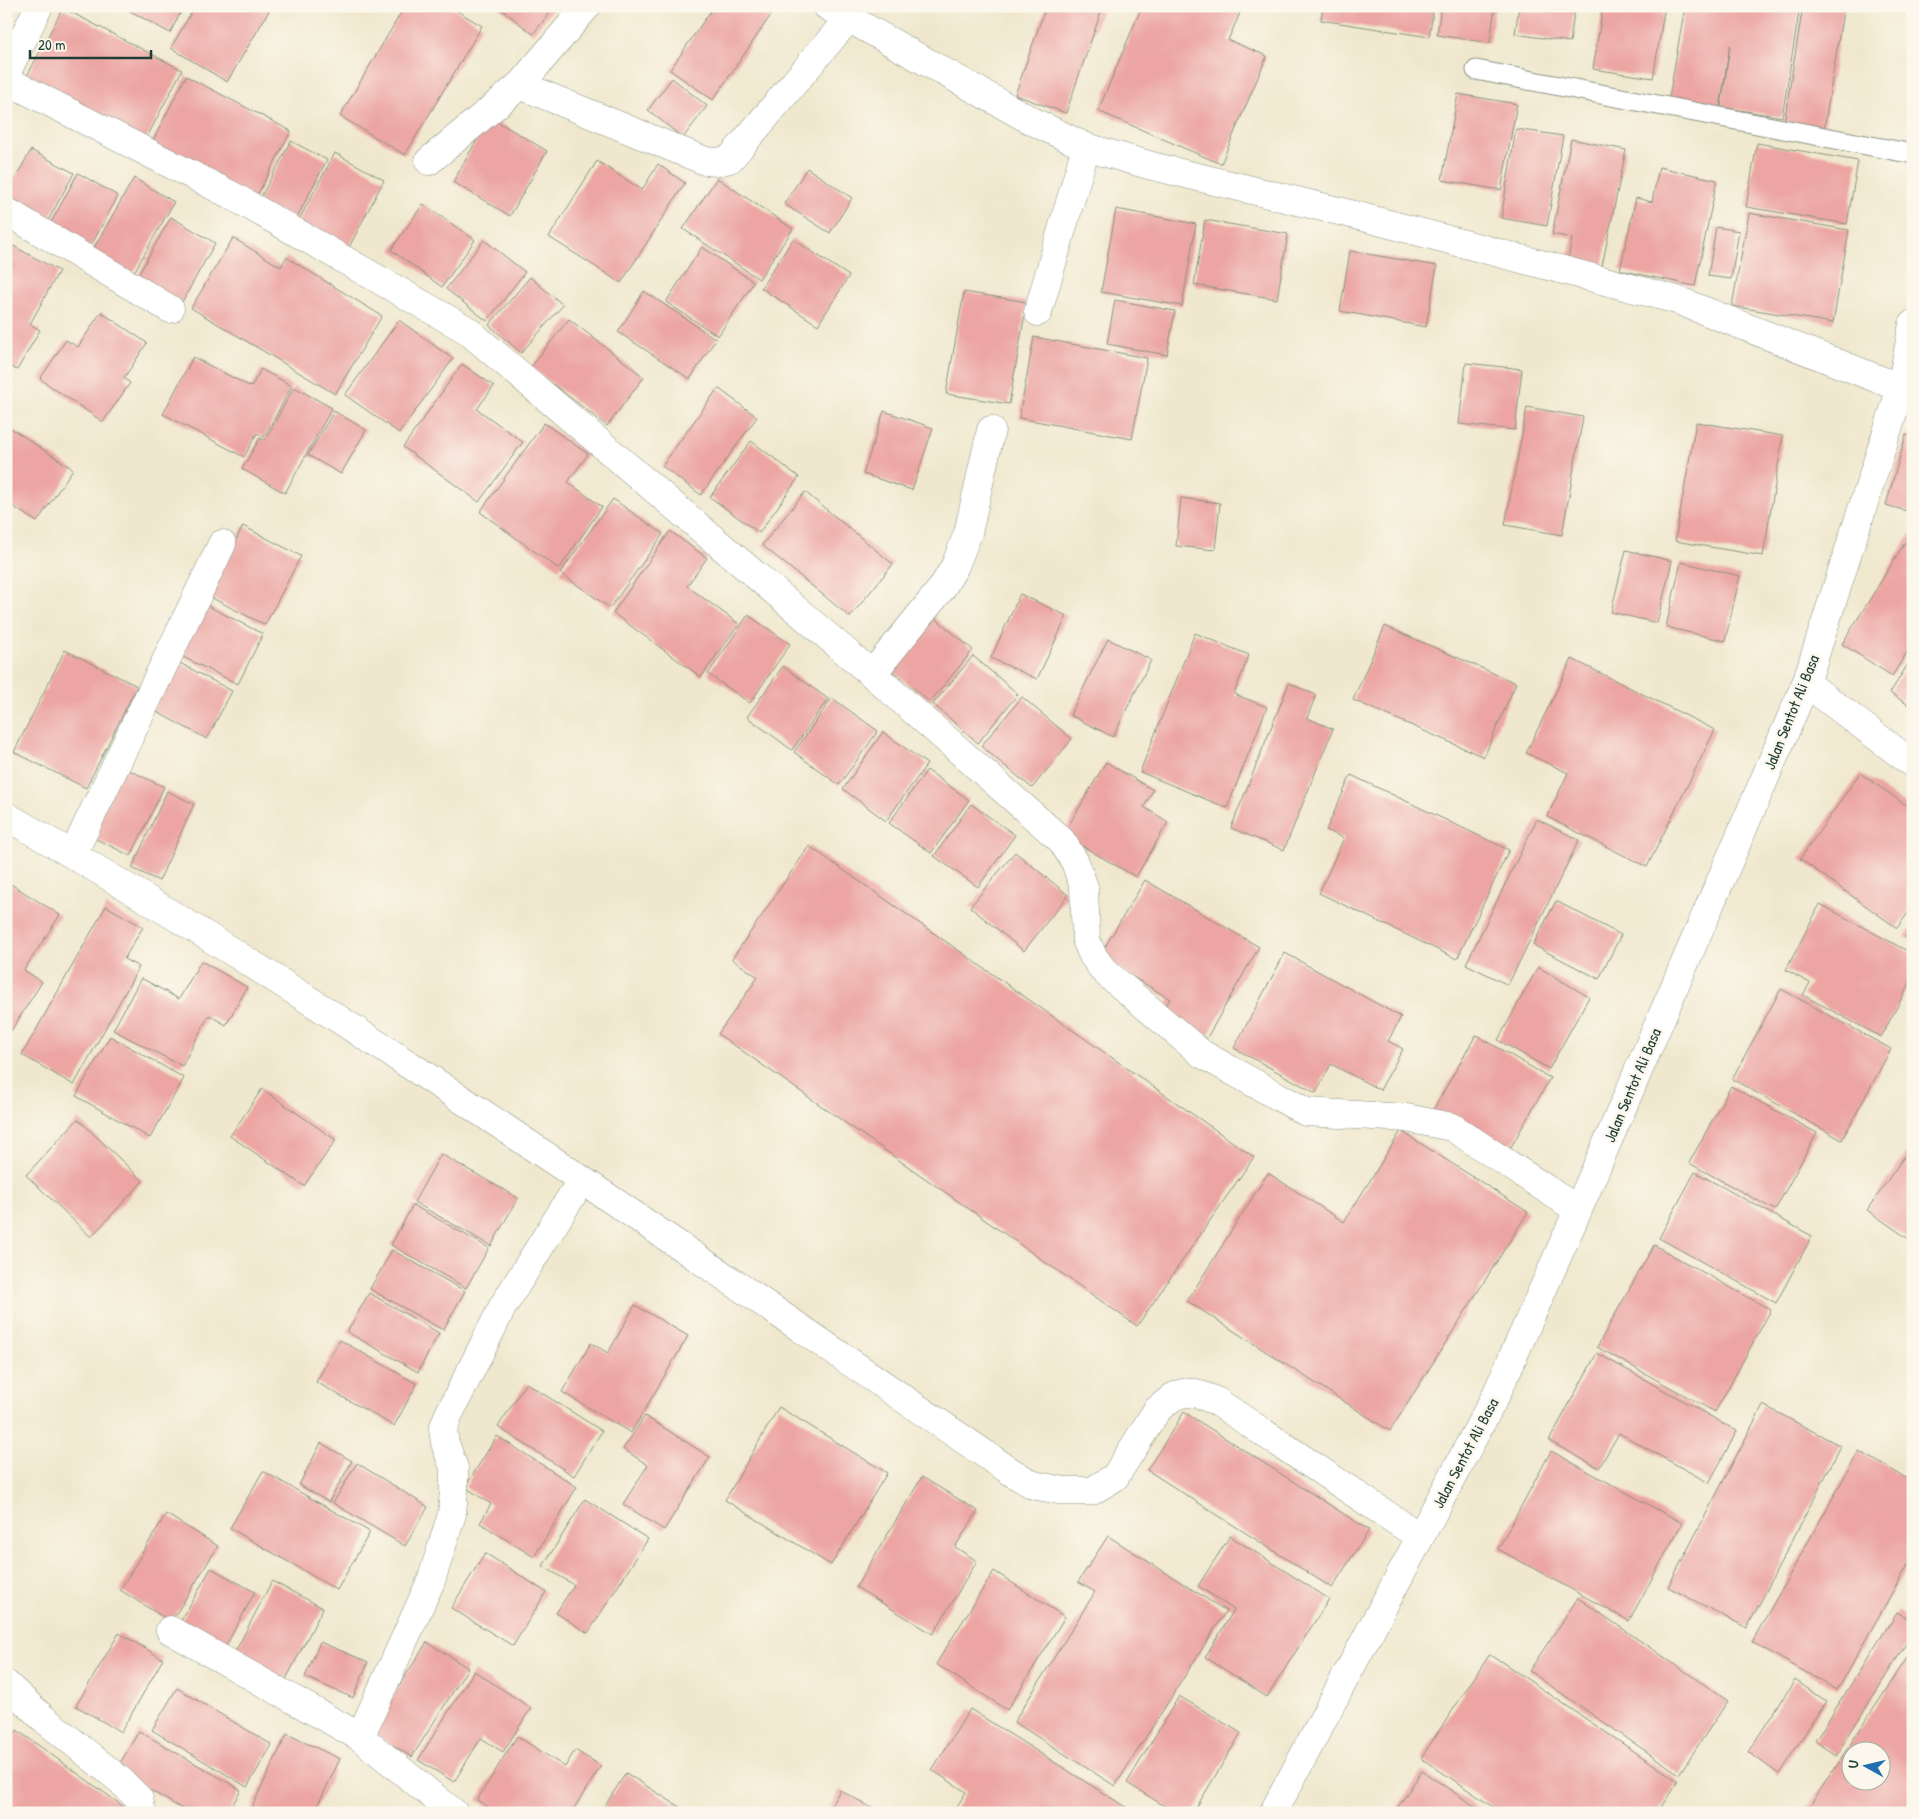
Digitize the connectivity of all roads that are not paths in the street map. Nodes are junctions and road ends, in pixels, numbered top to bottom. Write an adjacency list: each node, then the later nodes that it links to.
1 (39, 6): 5 (main road)
2 (587, 6): 7 (main road)
3 (838, 12): 7 (main road); 8 (main road)
4 (1476, 70): 9 (lane)
5 (6, 74)
6 (6, 80): 18 (main road)
7 (520, 85): 10 (main road)
8 (1086, 146): 13 (main road); 15 (main road)
9 (1913, 154)
10 (429, 162)
11 (6, 211): 12 (main road)
12 (170, 309)
13 (1038, 312)
14 (1913, 324): 15 (main road, Jalan Sentot Ali Basa)
15 (1901, 388): 19 (main road, Jalan Sentot Ali Basa)
16 (991, 430): 18 (main road)
17 (222, 544): 22 (main road)
18 (872, 674): 24 (main road)
19 (1806, 683): 20 (main road); 24 (main road, Jalan Sentot Ali Basa)
20 (1913, 764)
21 (6, 816): 22 (main road)
22 (73, 854): 23 (main road)
23 (581, 1181): 25 (main road); 28 (main road)
24 (1578, 1210): 25 (main road, Jalan Sentot Ali Basa)
25 (1420, 1537): 31 (main road, Jalan Sentot Ali Basa)
26 (170, 1630): 28 (main road)
27 (6, 1684): 29 (main road)
28 (360, 1736): 30 (main road)
29 (142, 1813)
30 (454, 1813)
31 (1273, 1813)

